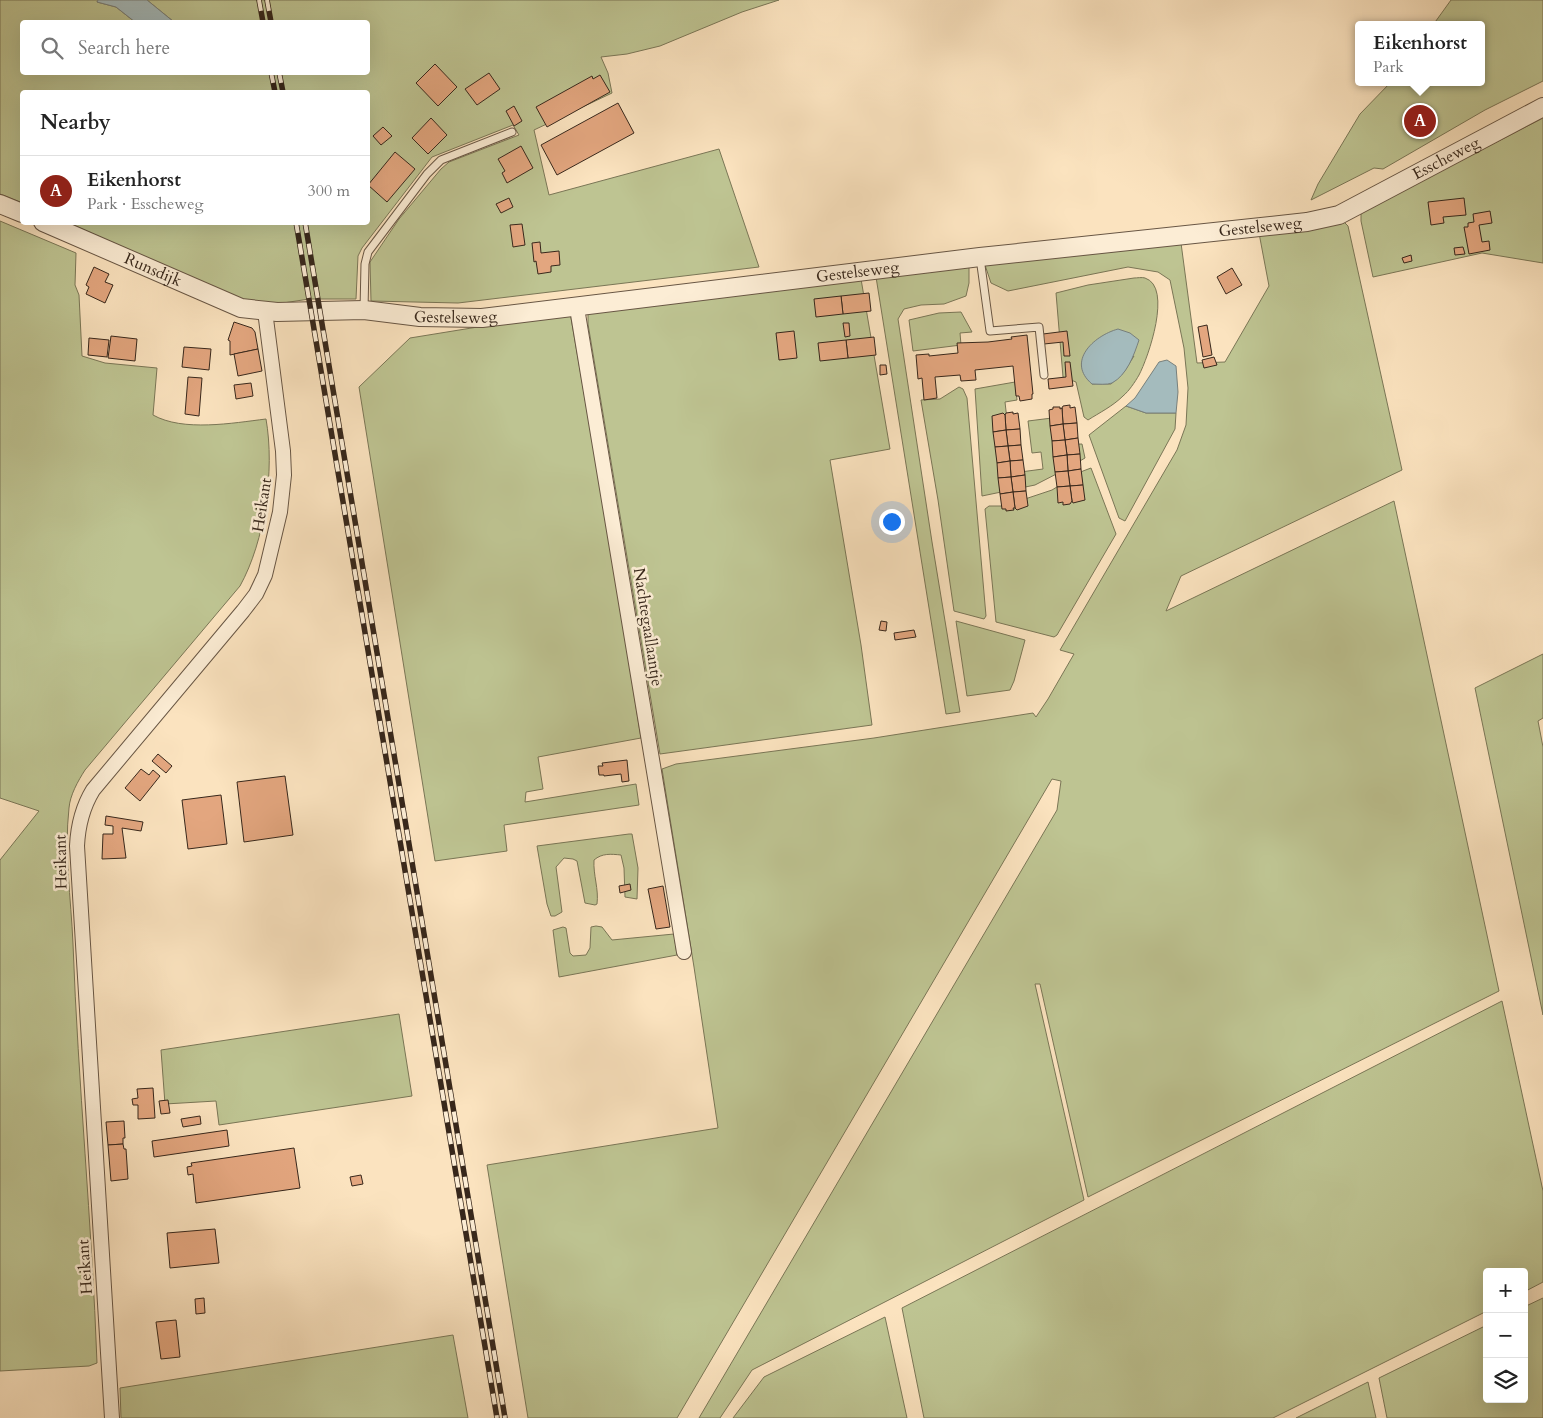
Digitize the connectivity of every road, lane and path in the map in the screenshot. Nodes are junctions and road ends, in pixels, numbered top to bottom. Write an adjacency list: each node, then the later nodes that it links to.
1 (1543, 108): 4 (street, Esscheweg)
2 (512, 132): 9 (lane)
3 (0, 204): 5 (street)
4 (1350, 209): 7 (street, Gestelseweg)
5 (20, 212)
6 (50, 225): 10 (street, Runsdijk)
7 (980, 257): 8 (street, Gestelseweg); 11 (lane)
8 (577, 308): 9 (street, Gestelseweg); 12 (street, Nachtegaallaantje)
9 (364, 310): 10 (street, Gestelseweg)
10 (265, 311): 13 (street, Heikant)
11 (1044, 374)
12 (684, 952)
13 (112, 1418)

